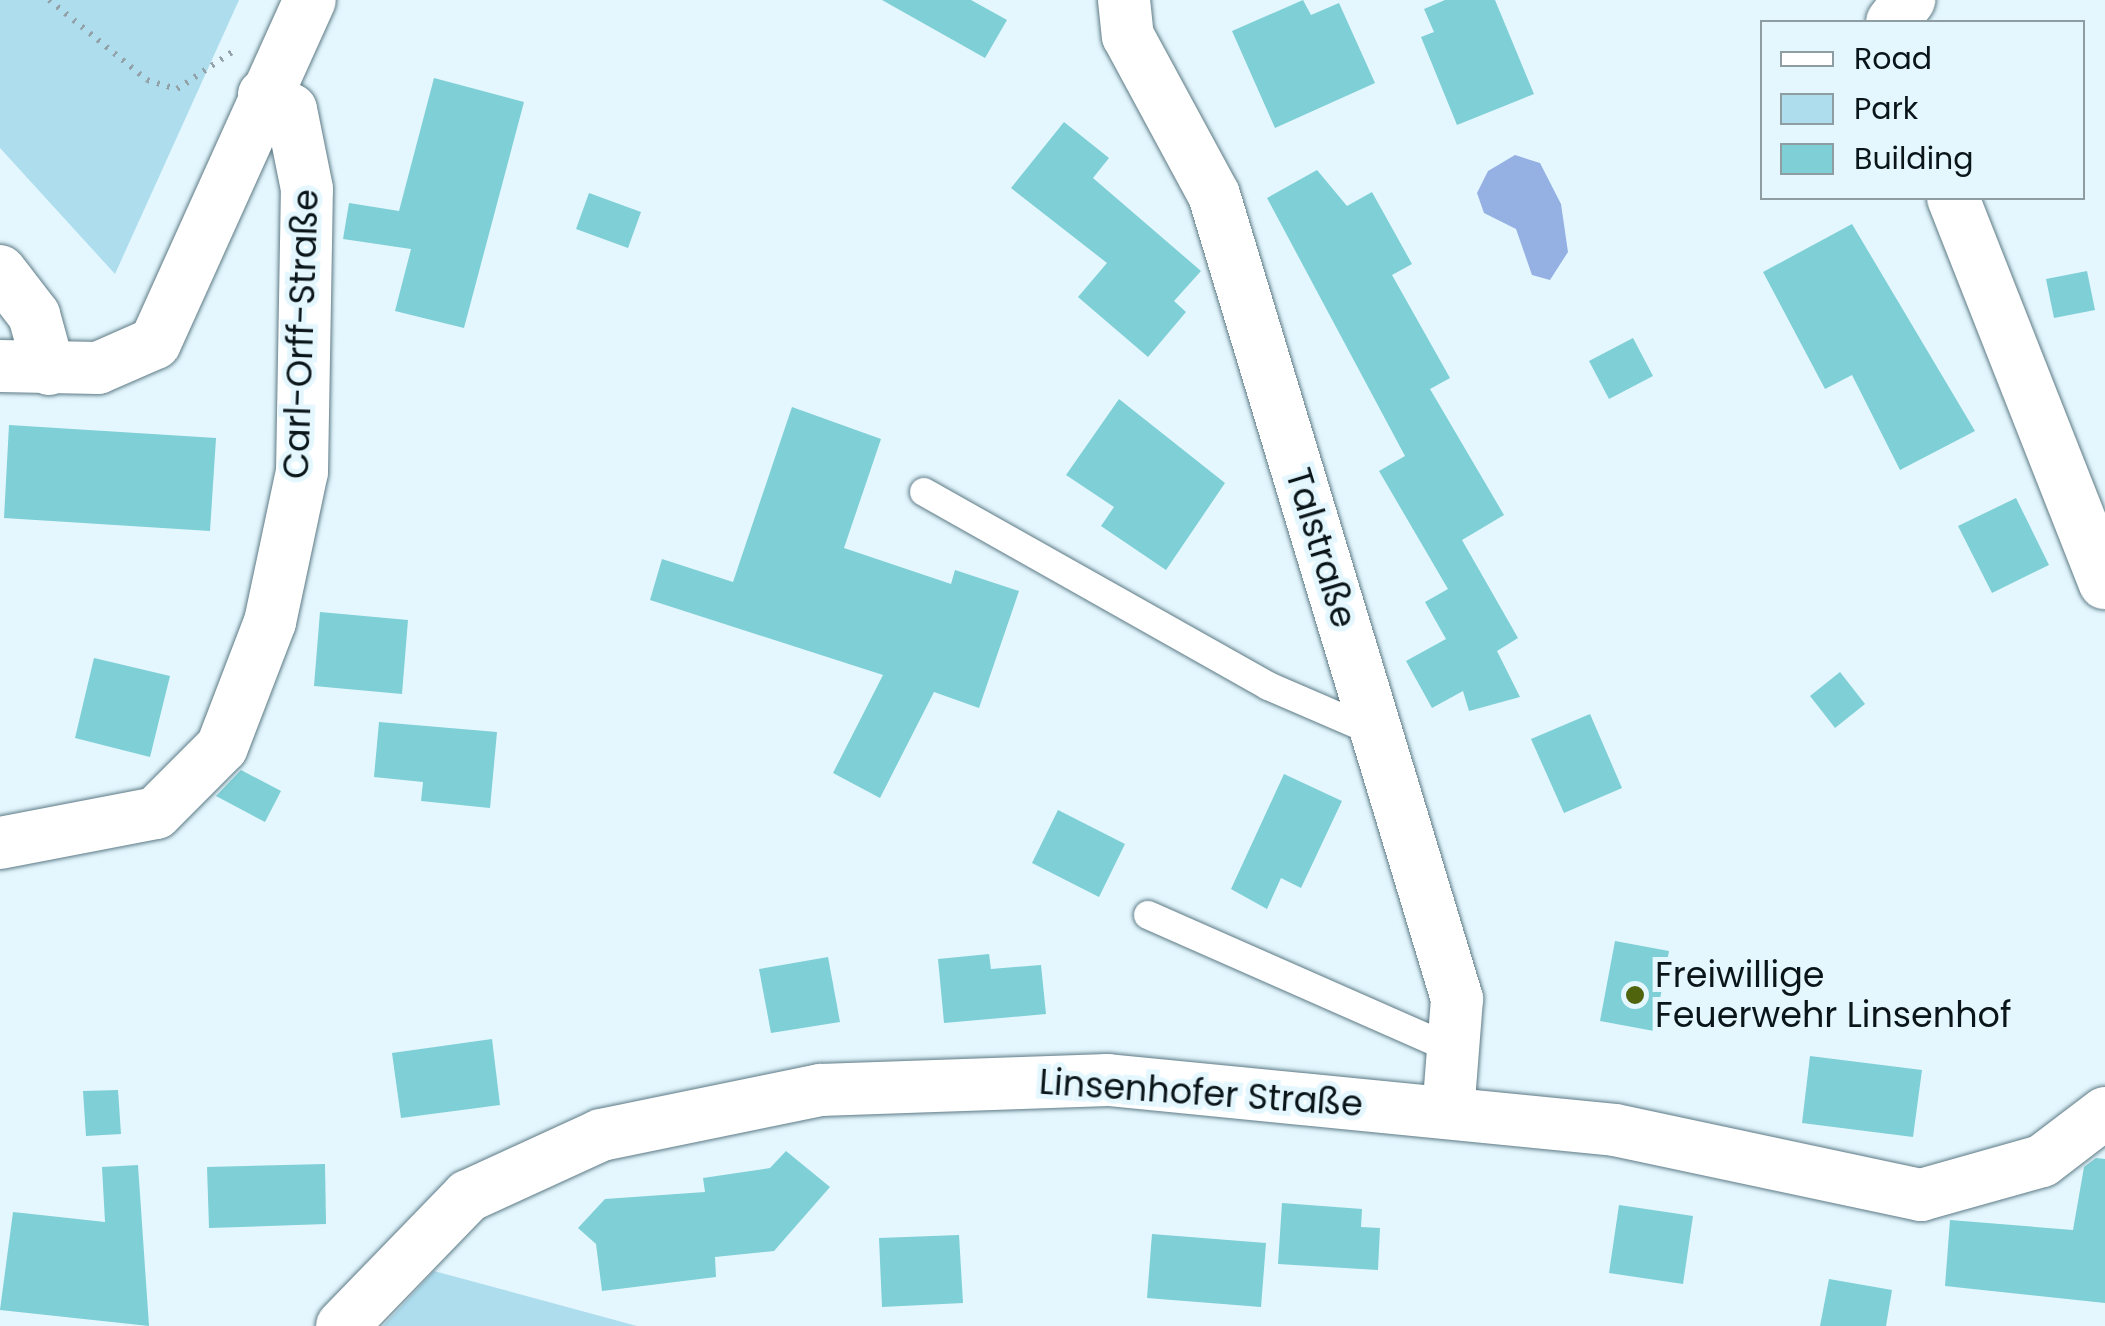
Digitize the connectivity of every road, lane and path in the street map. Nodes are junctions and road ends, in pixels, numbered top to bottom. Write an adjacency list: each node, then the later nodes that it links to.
1 (49, 0): 6 (path)
2 (310, 0): 6 (street)
3 (1124, 0): 12 (street, Talstraße)
4 (1909, 0): 5 (street)
5 (1894, 20)
6 (271, 78): 9 (street); 13 (street, Carl-Orff-Straße)
7 (1954, 200): 11 (street)
8 (0, 271): 9 (street)
9 (24, 367)
10 (924, 492): 12 (lane)
11 (2105, 584)
12 (1376, 732): 15 (street, Talstraße)
13 (0, 843)
14 (1148, 915): 15 (lane)
15 (1456, 1051): 16 (street, Talstraße)
16 (1448, 1113): 17 (street, Linsenhofer Straße); 18 (street, Linsenhofer Straße)
17 (2105, 1113)
18 (342, 1326)

